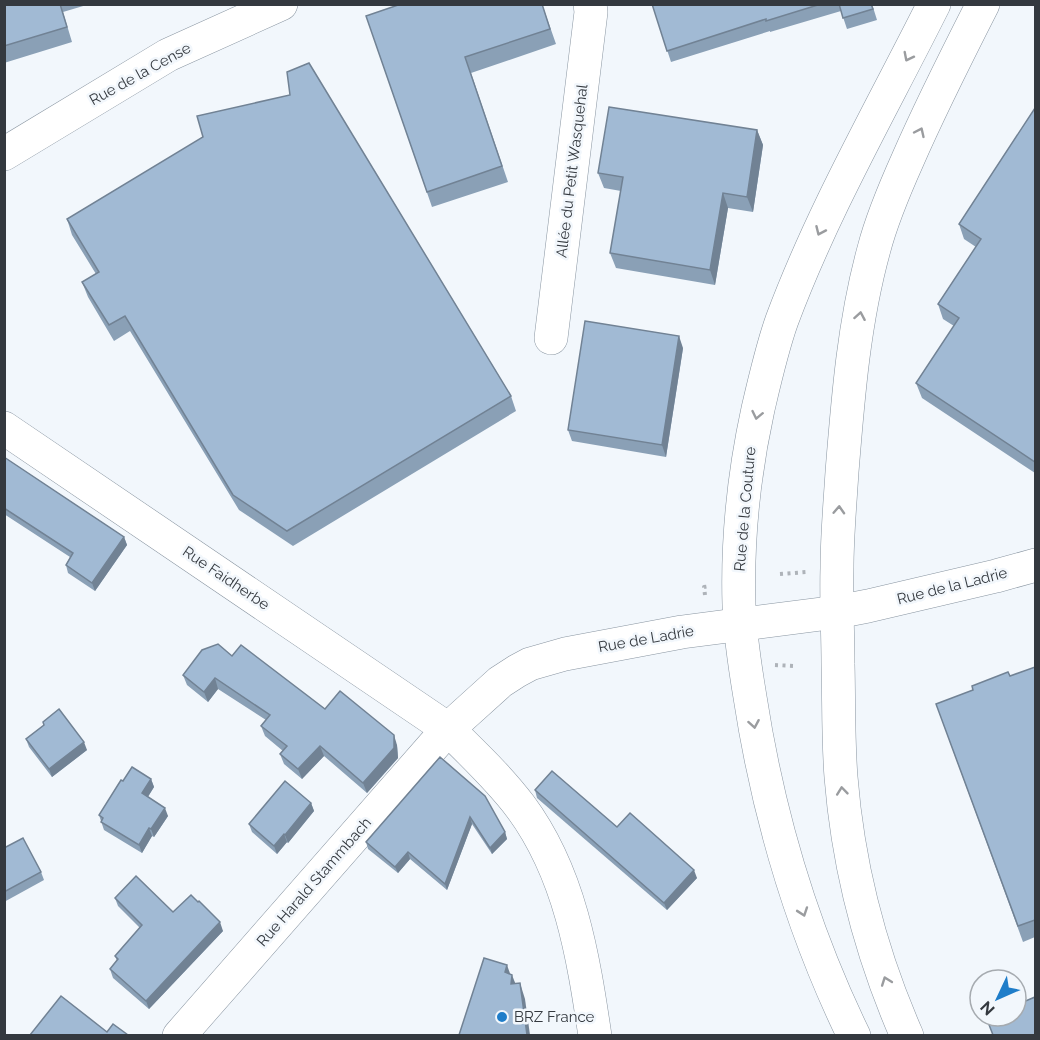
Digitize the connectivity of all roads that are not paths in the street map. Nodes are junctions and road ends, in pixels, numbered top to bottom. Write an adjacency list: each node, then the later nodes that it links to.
1 (281, 4): 5 (street, Rue de la Cense)
2 (590, 4): 6 (street, Allée du Petit Wasquehal)
3 (934, 4): 10 (street, Rue de la Couture, one-way to 10)
4 (983, 4): 9 (street, one-way to 4)
5 (4, 154)
6 (551, 338)
7 (4, 428): 11 (street, Rue Faidherbe)
8 (1035, 565): 9 (street, Rue de la Ladrie)
9 (852, 609): 10 (street, Rue de Ladrie); 15 (street, one-way to 9)
10 (740, 624): 11 (street, Rue de Ladrie); 14 (street, Rue de la Couture, one-way to 14)
11 (448, 729): 12 (street, Rue Harald Stammbach); 13 (street, Rue Faidherbe)
12 (179, 1035)
13 (595, 1035)
14 (854, 1035)
15 (907, 1035)

